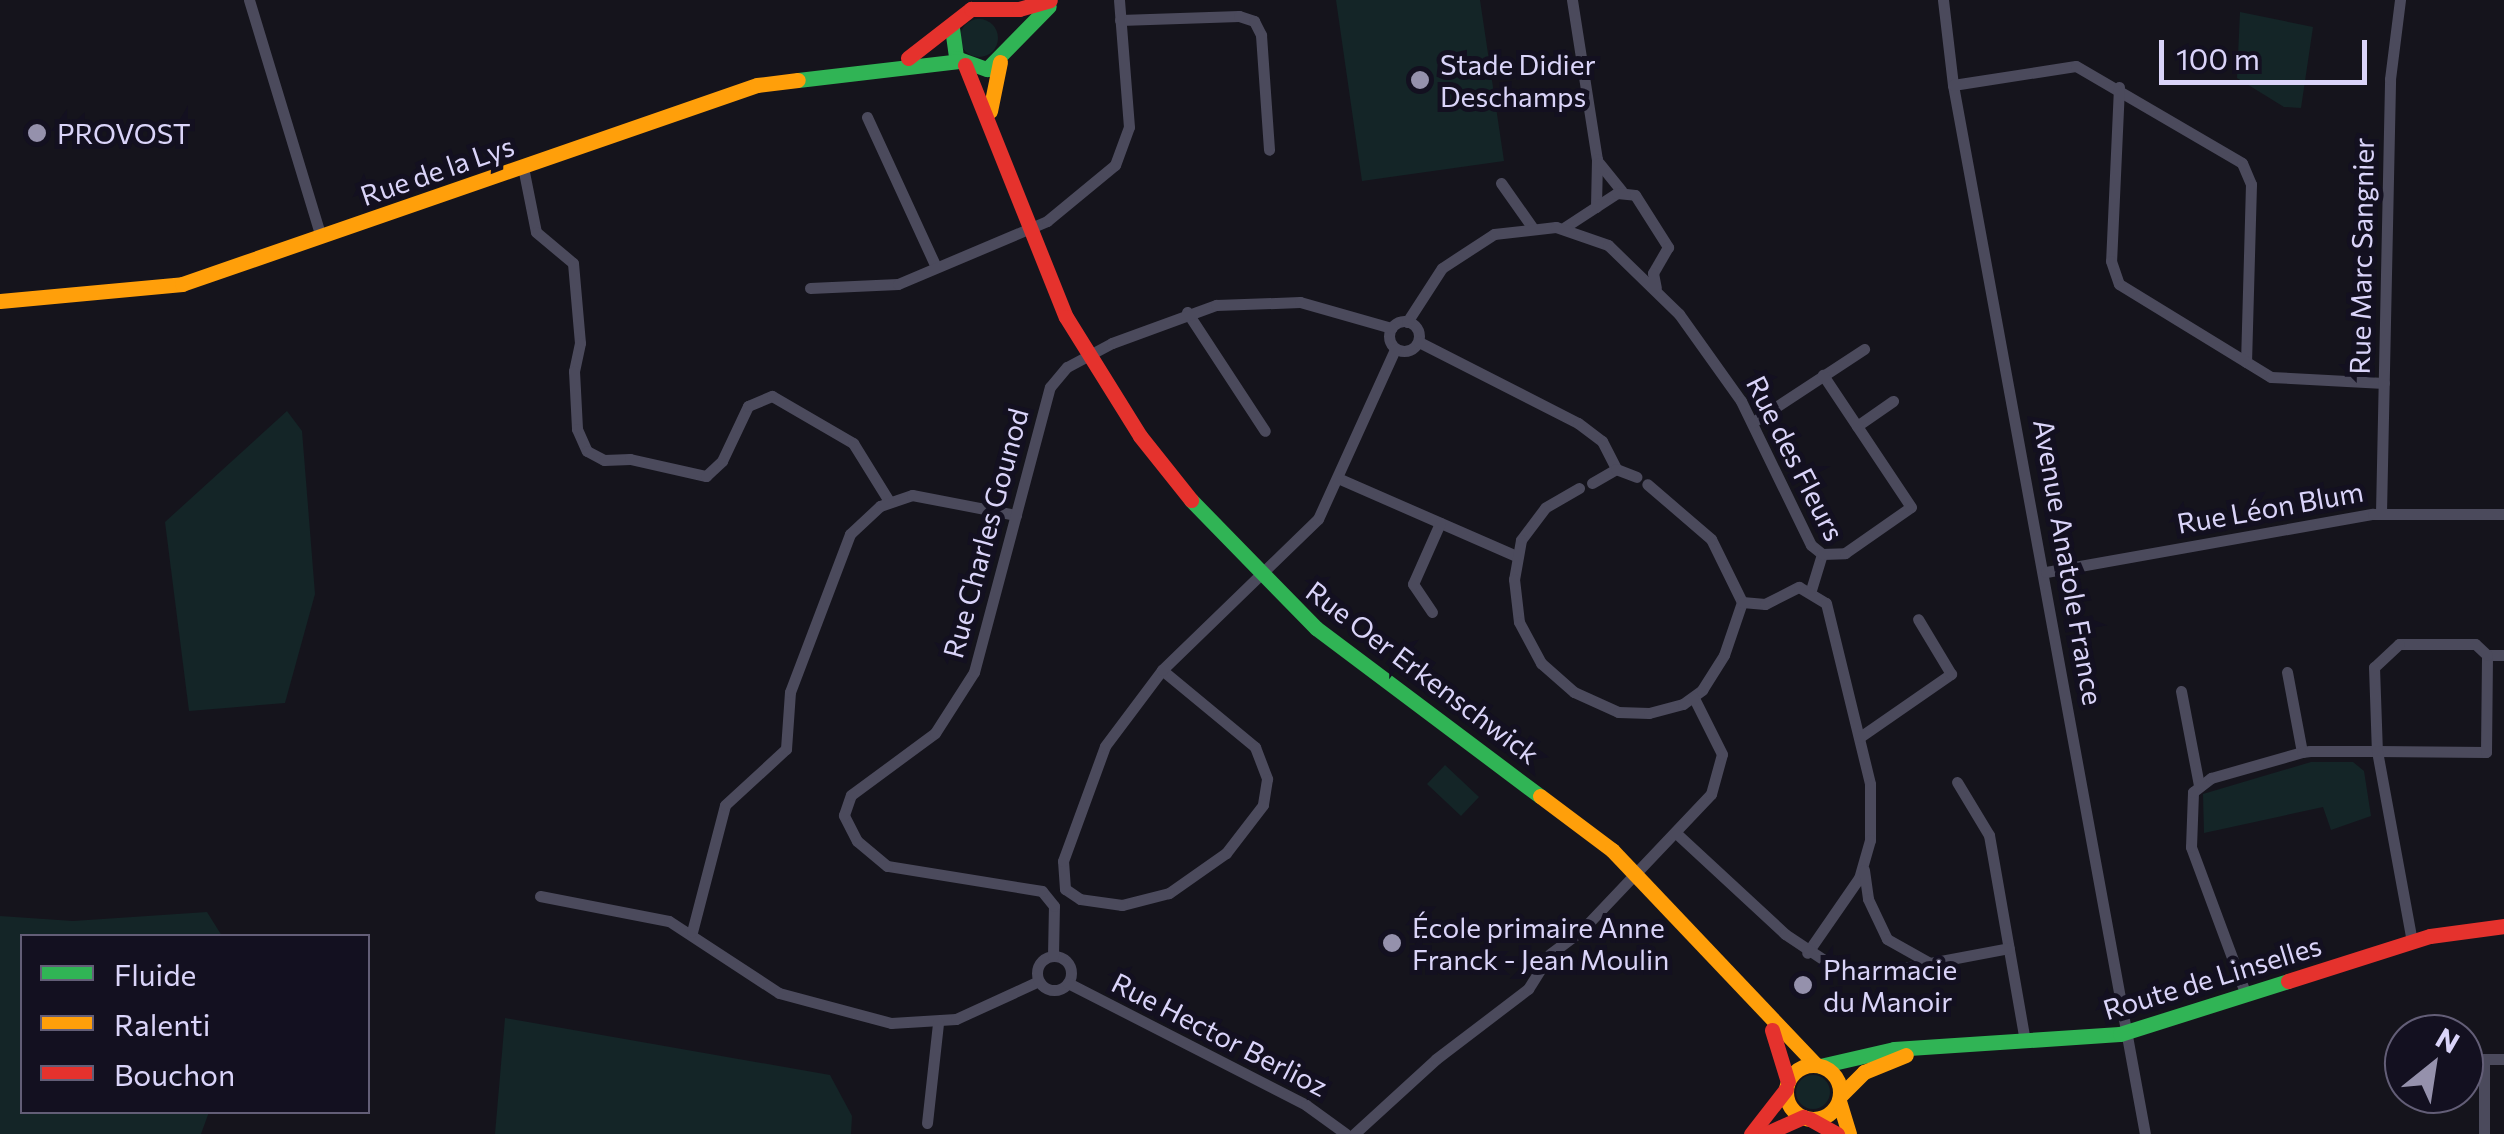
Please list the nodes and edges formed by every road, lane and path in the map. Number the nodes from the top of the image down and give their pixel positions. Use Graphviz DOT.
graph roads {
  1 [pos="249,0"];
  2 [pos="1053,0"];
  3 [pos="1119,0"];
  4 [pos="1572,0"];
  5 [pos="1943,0"];
  6 [pos="2400,0"];
  7 [pos="987,9"];
  8 [pos="1120,20"];
  9 [pos="953,24"];
  10 [pos="1009,47"];
  11 [pos="1000,62"];
  12 [pos="962,63"];
  13 [pos="886,66"];
  14 [pos="1953,85"];
  15 [pos="2119,87"];
  16 [pos="867,117"];
  17 [pos="991,130"];
  18 [pos="1269,150"];
  19 [pos="1597,160"];
  20 [pos="523,166"];
  21 [pos="1501,183"];
  22 [pos="1622,192"];
  23 [pos="1594,209"];
  24 [pos="1532,226"];
  25 [pos="1556,227"];
  26 [pos="1026,228"];
  27 [pos="321,237"];
  28 [pos="1596,239"];
  29 [pos="1662,262"];
  30 [pos="1632,266"];
  31 [pos="936,267"];
  32 [pos="810,288"];
  33 [pos="1658,292"];
  34 [pos="0,300"];
  35 [pos="1187,312"];
  36 [pos="1408,322"];
  37 [pos="1392,328"];
  38 [pos="1418,342"];
  39 [pos="1395,348"];
  40 [pos="1864,348"];
  41 [pos="1088,355"];
  42 [pos="2246,362"];
  43 [pos="1824,375"];
  44 [pos="2384,383"];
  45 [pos="1894,401"];
  46 [pos="1753,422"];
  47 [pos="1857,426"];
  48 [pos="1265,431"];
  49 [pos="1616,469"];
  50 [pos="1340,479"];
  51 [pos="890,501"];
  52 [pos="2381,514"];
  53 [pos="2504,514"];
  54 [pos="1016,515"];
  55 [pos="1440,522"];
  56 [pos="1822,554"];
  57 [pos="1516,556"];
  58 [pos="2046,572"];
  59 [pos="1260,576"];
  60 [pos="1811,590"];
  61 [pos="1742,602"];
  62 [pos="1432,612"];
  63 [pos="1918,619"];
  64 [pos="2486,655"];
  65 [pos="2504,655"];
  66 [pos="1162,670"];
  67 [pos="2287,672"];
  68 [pos="2181,691"];
  69 [pos="1694,698"];
  70 [pos="1860,736"];
  71 [pos="2302,752"];
  72 [pos="2377,752"];
  73 [pos="1957,782"];
  74 [pos="2199,785"];
  75 [pos="1676,833"];
  76 [pos="1865,861"];
  77 [pos="1638,873"];
  78 [pos="540,896"];
  79 [pos="2504,926"];
  80 [pos="692,932"];
  81 [pos="2412,942"];
  82 [pos="2009,948"];
  83 [pos="1807,953"];
  84 [pos="1054,956"];
  85 [pos="1931,962"];
  86 [pos="1038,980"];
  87 [pos="1068,983"];
  88 [pos="2246,995"];
  89 [pos="1760,1009"];
  90 [pos="938,1023"];
  91 [pos="2127,1032"];
  92 [pos="2025,1042"];
  93 [pos="1928,1048"];
  94 [pos="2484,1059"];
  95 [pos="2504,1059"];
  96 [pos="1818,1065"];
  97 [pos="1787,1086"];
  98 [pos="1840,1099"];
  99 [pos="1807,1118"];
  100 [pos="927,1123"];
  101 [pos="1346,1134"];
  102 [pos="1354,1134"];
  103 [pos="1751,1134"];
  104 [pos="1764,1134"];
  105 [pos="1837,1134"];
  106 [pos="1849,1134"];
  107 [pos="2145,1134"];
  1 -- 27 [label="street"];
  2 -- 7 [label="street"];
  2 -- 10 [label="street"];
  3 -- 8 [label="street"];
  4 -- 19 [label="street"];
  5 -- 14 [label="street, Avenue Anatole France"];
  6 -- 44 [label="street, Rue Marc Sangnier"];
  7 -- 9 [label="street"];
  7 -- 10 [label="street"];
  8 -- 18 [label="street"];
  8 -- 26 [label="street"];
  9 -- 12 [label="street"];
  9 -- 13 [label="street, Rue de la Lys"];
  10 -- 11 [label="street"];
  11 -- 12 [label="street"];
  11 -- 17 [label="street, Rue Oer Erkenschwick"];
  12 -- 13 [label="street, Rue de la Lys"];
  12 -- 17 [label="street, Rue Oer Erkenschwick"];
  13 -- 20 [label="street, Rue de la Lys"];
  14 -- 15 [label="street"];
  14 -- 58 [label="street, Avenue Anatole France"];
  15 -- 42 [label="street"];
  15 -- 42 [label="street"];
  16 -- 31 [label="street"];
  17 -- 26 [label="street, Rue Oer Erkenschwick"];
  19 -- 22 [label="street"];
  19 -- 23 [label="street"];
  20 -- 27 [label="street, Rue de la Lys"];
  20 -- 51 [label="street"];
  21 -- 24 [label="street"];
  22 -- 23 [label="street"];
  22 -- 29 [label="street"];
  23 -- 25 [label="street"];
  23 -- 28 [label="street"];
  24 -- 25 [label="street, Rue des Fleurs"];
  24 -- 36 [label="street, Rue des Fleurs"];
  25 -- 28 [label="street, Rue des Fleurs"];
  26 -- 31 [label="street"];
  26 -- 41 [label="street, Rue Oer Erkenschwick"];
  27 -- 34 [label="street, Rue de la Lys"];
  28 -- 30 [label="street, Rue des Fleurs"];
  29 -- 30 [label="street"];
  29 -- 33 [label="street"];
  30 -- 33 [label="street, Rue des Fleurs"];
  31 -- 32 [label="street"];
  33 -- 46 [label="street, Rue des Fleurs"];
  35 -- 37 [label="street, Rue Charles Gounod"];
  35 -- 41 [label="street, Rue Charles Gounod"];
  35 -- 48 [label="street"];
  36 -- 37 [label="street"];
  36 -- 38 [label="street"];
  37 -- 39 [label="street"];
  38 -- 39 [label="street"];
  38 -- 49 [label="street"];
  39 -- 50 [label="street"];
  40 -- 43 [label="street"];
  41 -- 54 [label="street, Rue Charles Gounod"];
  41 -- 59 [label="street, Rue Oer Erkenschwick"];
  42 -- 44 [label="street"];
  43 -- 46 [label="street"];
  43 -- 47 [label="street"];
  44 -- 52 [label="street, Rue Marc Sangnier"];
  45 -- 47 [label="street"];
  46 -- 56 [label="street, Rue des Fleurs"];
  47 -- 56 [label="street"];
  49 -- 57 [label="street"];
  49 -- 61 [label="street"];
  50 -- 55 [label="street"];
  50 -- 59 [label="street"];
  51 -- 54 [label="street"];
  51 -- 80 [label="street"];
  52 -- 53 [label="street, Rue Léon Blum"];
  52 -- 58 [label="street, Rue Léon Blum"];
  54 -- 84 [label="street, Rue Charles Gounod"];
  55 -- 57 [label="street"];
  55 -- 62 [label="street"];
  56 -- 60 [label="street, Rue des Fleurs"];
  57 -- 69 [label="street"];
  58 -- 91 [label="street, Avenue Anatole France"];
  59 -- 66 [label="street"];
  59 -- 77 [label="street, Rue Oer Erkenschwick"];
  60 -- 61 [label="street"];
  60 -- 70 [label="street"];
  61 -- 69 [label="street"];
  63 -- 70 [label="street"];
  64 -- 65 [label="street"];
  64 -- 72 [label="street"];
  64 -- 72 [label="street"];
  66 -- 66 [label="street"];
  67 -- 71 [label="street"];
  68 -- 74 [label="street"];
  69 -- 75 [label="street"];
  70 -- 76 [label="street"];
  71 -- 72 [label="street"];
  71 -- 74 [label="street"];
  72 -- 81 [label="street"];
  73 -- 82 [label="street"];
  74 -- 88 [label="street"];
  75 -- 77 [label="street"];
  75 -- 83 [label="street"];
  76 -- 83 [label="street"];
  76 -- 85 [label="street"];
  77 -- 89 [label="street, Rue Oer Erkenschwick"];
  77 -- 102 [label="street"];
  78 -- 80 [label="street"];
  79 -- 81 [label="street, Route de Linselles"];
  80 -- 90 [label="street"];
  81 -- 88 [label="street, Route de Linselles"];
  82 -- 85 [label="street"];
  82 -- 92 [label="street"];
  83 -- 85 [label="street"];
  84 -- 86 [label="street"];
  84 -- 87 [label="street"];
  86 -- 87 [label="street"];
  86 -- 90 [label="street"];
  87 -- 101 [label="street, Rue Hector Berlioz"];
  88 -- 91 [label="street, Route de Linselles"];
  89 -- 96 [label="street, Rue Oer Erkenschwick"];
  89 -- 97 [label="street, Rue Oer Erkenschwick"];
  90 -- 100 [label="street"];
  91 -- 92 [label="street, Route de Linselles"];
  91 -- 107 [label="street, Avenue Anatole France"];
  92 -- 93 [label="street, Route de Linselles"];
  93 -- 96 [label="street, Route de Linselles"];
  93 -- 98 [label="street, Route de Linselles"];
  94 -- 95 [label="street"];
  96 -- 97 [label="street"];
  96 -- 98 [label="street"];
  97 -- 99 [label="street"];
  97 -- 103 [label="street"];
  98 -- 99 [label="street"];
  98 -- 106 [label="street"];
  99 -- 104 [label="street"];
  99 -- 105 [label="street"];
}
